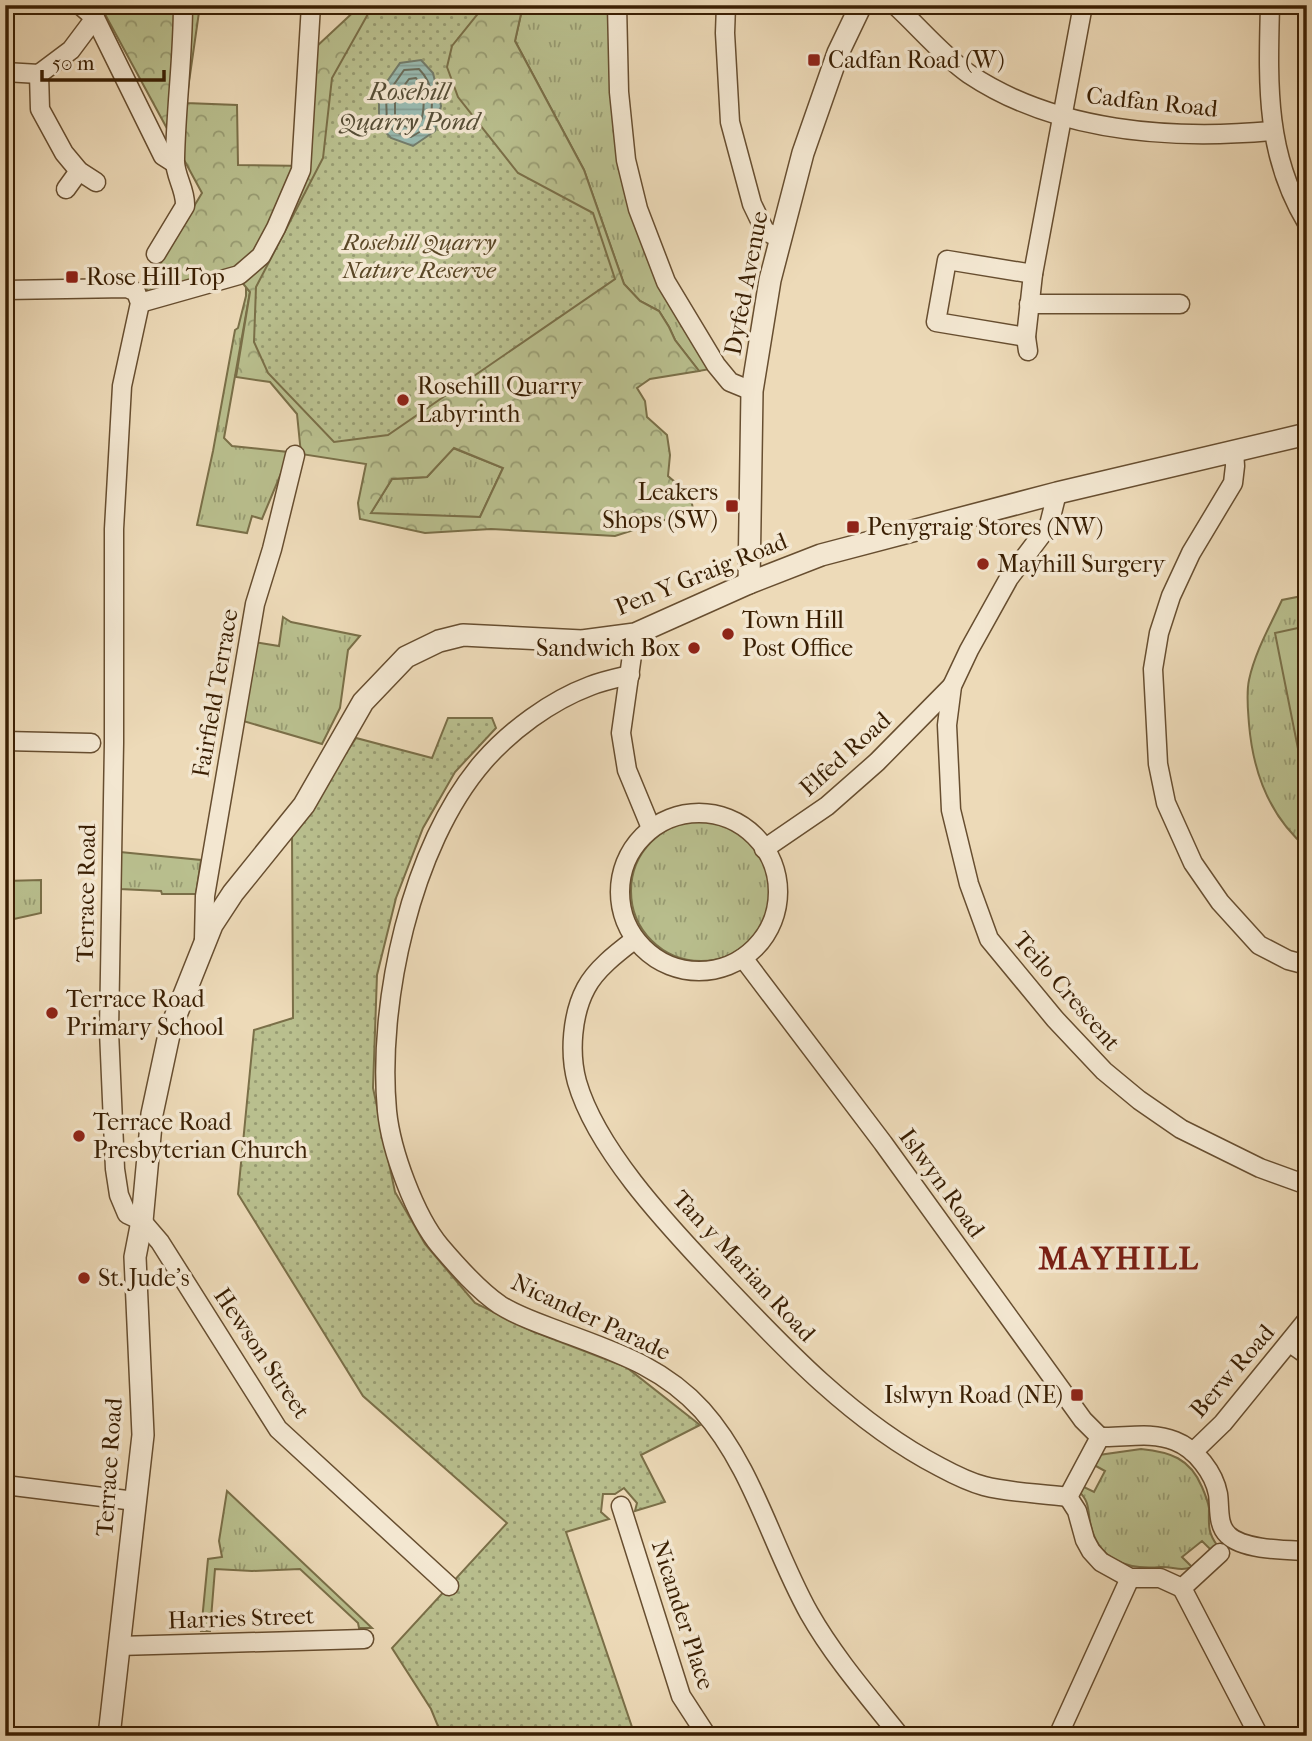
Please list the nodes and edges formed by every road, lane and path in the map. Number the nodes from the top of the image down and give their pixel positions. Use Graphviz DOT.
graph roads {
  1 [pos="80,5"];
  2 [pos="183,5"];
  3 [pos="311,5"];
  4 [pos="617,5"];
  5 [pos="726,5"];
  6 [pos="861,5"];
  7 [pos="895,5"];
  8 [pos="1083,5"];
  9 [pos="1270,5"];
  10 [pos="94,18"];
  11 [pos="5,72"];
  12 [pos="38,74"];
  13 [pos="1063,116"];
  14 [pos="1272,131"];
  15 [pos="174,163"];
  16 [pos="79,171"];
  17 [pos="96,182"];
  18 [pos="66,189"];
  19 [pos="1307,223"];
  20 [pos="779,238"];
  21 [pos="156,254"];
  22 [pos="1033,274"];
  23 [pos="5,290"];
  24 [pos="138,298"];
  25 [pos="1180,303"];
  26 [pos="1029,304"];
  27 [pos="752,391"];
  28 [pos="1307,434"];
  29 [pos="1234,451"];
  30 [pos="295,455"];
  31 [pos="1057,493"];
  32 [pos="749,583"];
  33 [pos="635,634"];
  34 [pos="630,675"];
  35 [pos="952,686"];
  36 [pos="5,741"];
  37 [pos="91,743"];
  38 [pos="651,828"];
  39 [pos="764,849"];
  40 [pos="634,940"];
  41 [pos="204,943"];
  42 [pos="743,958"];
  43 [pos="1307,965"];
  44 [pos="1307,1185"];
  45 [pos="142,1221"];
  46 [pos="1307,1320"];
  47 [pos="1290,1343"];
  48 [pos="1307,1355"];
  49 [pos="1100,1437"];
  50 [pos="1193,1452"];
  51 [pos="5,1485"];
  52 [pos="1068,1497"];
  53 [pos="135,1501"];
  54 [pos="621,1506"];
  55 [pos="1307,1551"];
  56 [pos="1220,1553"];
  57 [pos="1130,1578"];
  58 [pos="449,1586"];
  59 [pos="1182,1588"];
  60 [pos="364,1639"];
  61 [pos="119,1646"];
  62 [pos="894,1734"];
  63 [pos="109,1736"];
  64 [pos="707,1736"];
  65 [pos="1058,1736"];
  66 [pos="1259,1736"];
  1 -- 10 [label="street"];
  2 -- 15 [label="street"];
  3 -- 24 [label="street"];
  4 -- 27 [label="street"];
  5 -- 20 [label="street"];
  6 -- 20 [label="street, Dyfed Avenue"];
  7 -- 13 [label="street, Cadfan Road"];
  8 -- 13 [label="street"];
  9 -- 14 [label="street"];
  10 -- 12 [label="street"];
  10 -- 15 [label="street"];
  11 -- 12 [label="street"];
  12 -- 16 [label="street"];
  13 -- 14 [label="street, Cadfan Road"];
  13 -- 22 [label="street"];
  14 -- 19 [label="street"];
  15 -- 21 [label="street"];
  16 -- 17 [label="street"];
  16 -- 18 [label="street"];
  20 -- 27 [label="street, Dyfed Avenue"];
  22 -- 26 [label="street"];
  22 -- 26 [label="street"];
  23 -- 24 [label="street"];
  24 -- 45 [label="street, Terrace Road"];
  25 -- 26 [label="street"];
  27 -- 32 [label="street, Dyfed Avenue"];
  28 -- 29 [label="street, Pen Y Graig Road"];
  29 -- 31 [label="street, Pen Y Graig Road"];
  29 -- 43 [label="street"];
  30 -- 41 [label="street, Fairfield Terrace"];
  31 -- 32 [label="street, Pen Y Graig Road"];
  31 -- 35 [label="street, Teilo Crescent"];
  32 -- 33 [label="street, Pen Y Graig Road"];
  33 -- 34 [label="street"];
  33 -- 41 [label="street, Pen Y Graig Road"];
  34 -- 38 [label="street"];
  34 -- 62 [label="street, Nicander Parade"];
  35 -- 39 [label="street, Elfed Road"];
  35 -- 44 [label="street, Teilo Crescent"];
  36 -- 37 [label="street"];
  38 -- 39 [label="street"];
  38 -- 40 [label="street"];
  39 -- 42 [label="street"];
  40 -- 42 [label="street"];
  40 -- 52 [label="street, Tan y Marian Road"];
  41 -- 45 [label="street, Pen Y Graig Road"];
  42 -- 49 [label="street, Islwyn Road"];
  45 -- 53 [label="street, Terrace Road"];
  45 -- 58 [label="street, Hewson Street"];
  46 -- 47 [label="street, Berw Road"];
  47 -- 48 [label="street"];
  47 -- 50 [label="street, Berw Road"];
  49 -- 50 [label="street"];
  49 -- 52 [label="street"];
  50 -- 55 [label="street"];
  51 -- 53 [label="street"];
  52 -- 57 [label="street"];
  53 -- 61 [label="street, Terrace Road"];
  54 -- 64 [label="street, Nicander Place"];
  56 -- 59 [label="street"];
  57 -- 59 [label="street"];
  57 -- 65 [label="street"];
  59 -- 66 [label="street"];
  60 -- 61 [label="street, Harries Street"];
  61 -- 63 [label="street, Terrace Road"];
}
